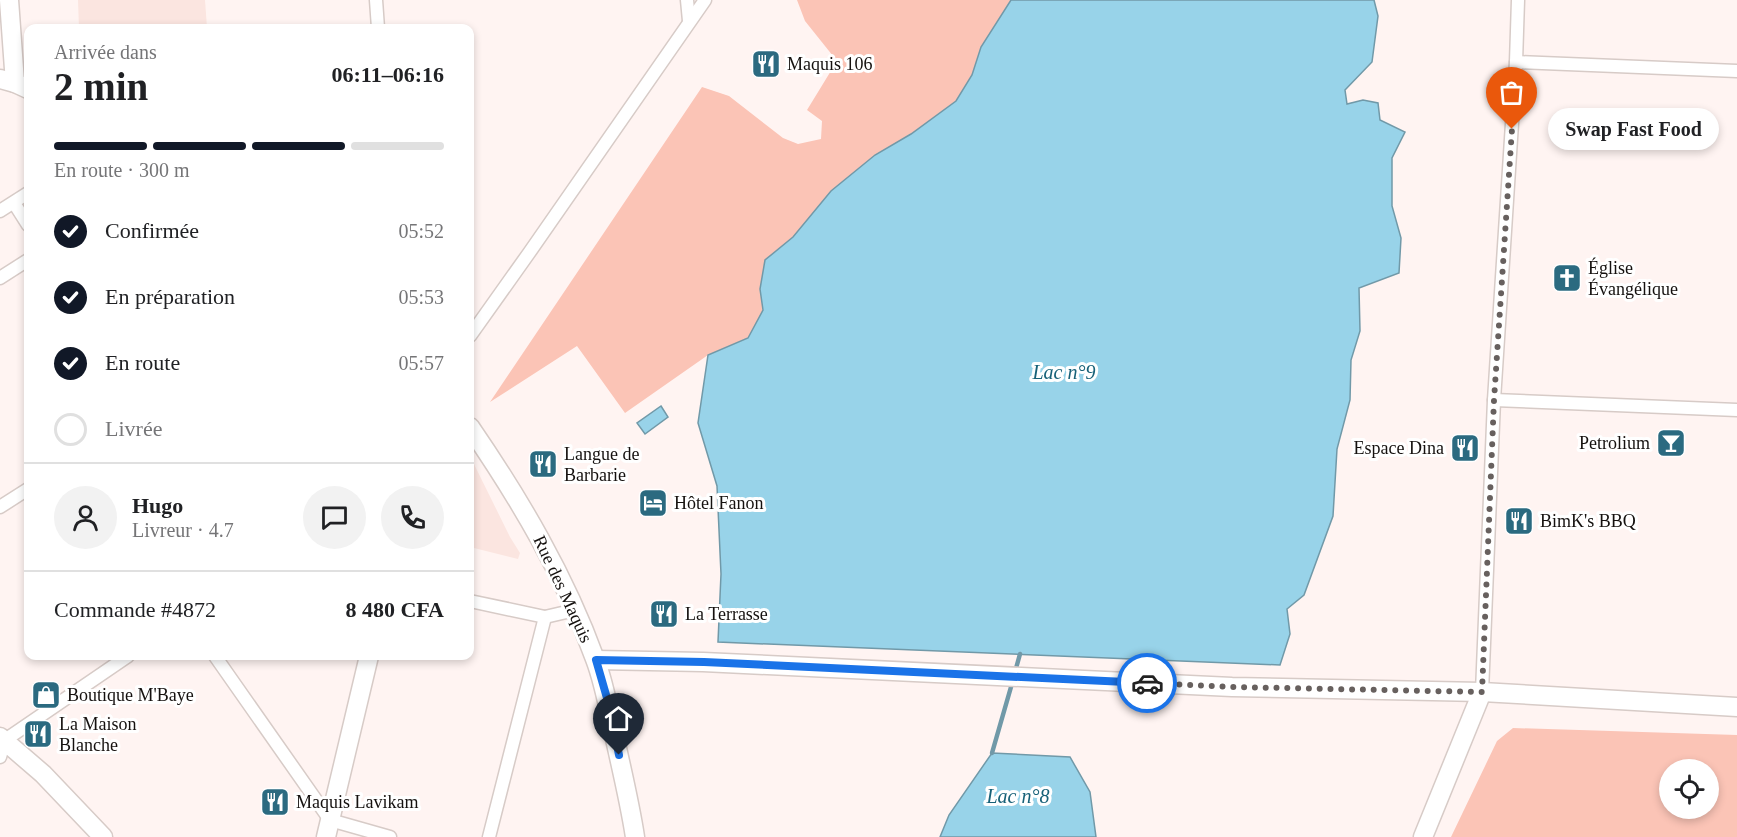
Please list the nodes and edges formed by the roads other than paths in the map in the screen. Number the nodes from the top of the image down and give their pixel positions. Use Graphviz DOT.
graph roads {
  1 [pos="9,0"];
  2 [pos="376,0"];
  3 [pos="687,0"];
  4 [pos="705,0"];
  5 [pos="1518,0"];
  6 [pos="689,21"];
  7 [pos="378,24"];
  8 [pos="1516,62"];
  9 [pos="1737,71"];
  10 [pos="15,84"];
  11 [pos="24,196"];
  12 [pos="14,203"];
  13 [pos="0,211"];
  14 [pos="24,219"];
  15 [pos="24,263"];
  16 [pos="0,278"];
  17 [pos="474,330"];
  18 [pos="1494,400"];
  19 [pos="1737,410"];
  20 [pos="474,433"];
  21 [pos="24,492"];
  22 [pos="0,507"];
  23 [pos="474,602"];
  24 [pos="575,610"];
  25 [pos="545,617"];
  26 [pos="122,660"];
  27 [pos="218,660"];
  28 [pos="368,660"];
  29 [pos="596,660"];
  30 [pos="1482,692"];
  31 [pos="1737,706"];
  32 [pos="2,744"];
  33 [pos="328,828"];
  34 [pos="104,837"];
  35 [pos="390,837"];
  36 [pos="489,837"];
  37 [pos="634,837"];
  38 [pos="1423,837"];
  1 -- 10 [label="street"];
  2 -- 7 [label="street"];
  3 -- 6 [label="street"];
  4 -- 6 [label="street"];
  5 -- 8 [label="street"];
  6 -- 17 [label="street"];
  8 -- 9 [label="street"];
  8 -- 18 [label="street"];
  11 -- 12 [label="street"];
  12 -- 13 [label="street"];
  12 -- 14 [label="street"];
  15 -- 16 [label="street"];
  18 -- 19 [label="street"];
  18 -- 30 [label="street"];
  20 -- 24 [label="street, Rue des Maquis"];
  21 -- 22 [label="street"];
  23 -- 25 [label="street"];
  24 -- 25 [label="street"];
  24 -- 29 [label="street, Rue des Maquis"];
  25 -- 36 [label="street"];
  26 -- 32 [label="street"];
  27 -- 33 [label="street"];
  28 -- 33 [label="street"];
  29 -- 30 [label="street"];
  29 -- 37 [label="street, Rue des Maquis"];
  30 -- 31 [label="street"];
  30 -- 38 [label="street"];
  32 -- 34 [label="street"];
  33 -- 35 [label="street"];
}
